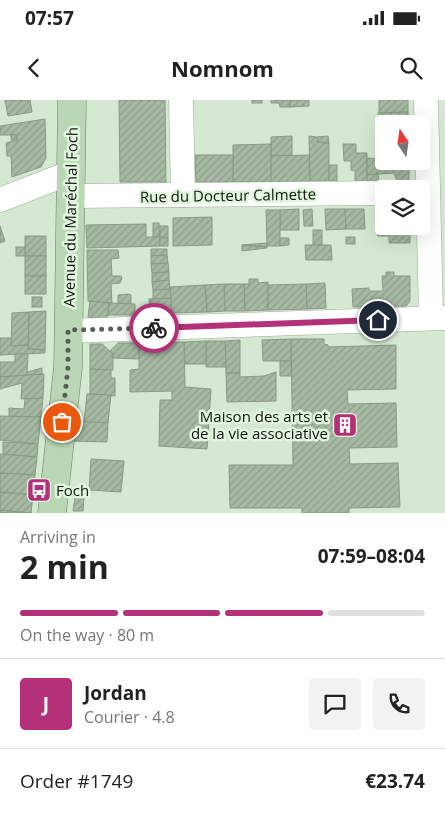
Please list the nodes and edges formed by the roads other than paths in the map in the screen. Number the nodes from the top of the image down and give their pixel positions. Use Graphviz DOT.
graph roads {
  1 [pos="72,100"];
  2 [pos="181,100"];
  3 [pos="426,100"];
  4 [pos="425,180"];
  5 [pos="72,184"];
  6 [pos="375,193"];
  7 [pos="183,195"];
  8 [pos="0,200"];
  9 [pos="429,235"];
  10 [pos="438,318"];
  11 [pos="68,330"];
  12 [pos="52,513"];
  1 -- 5 [label="main road, Avenue du Maréchal Foch"];
  2 -- 7 [label="street"];
  3 -- 4 [label="street"];
  5 -- 7 [label="street, Rue du Docteur Calmette"];
  5 -- 8 [label="street"];
  5 -- 11 [label="main road, Avenue du Maréchal Foch"];
  6 -- 7 [label="street, Rue du Docteur Calmette"];
  9 -- 10 [label="street"];
  10 -- 11 [label="street"];
  11 -- 12 [label="main road, Avenue du Maréchal Foch"];
}
